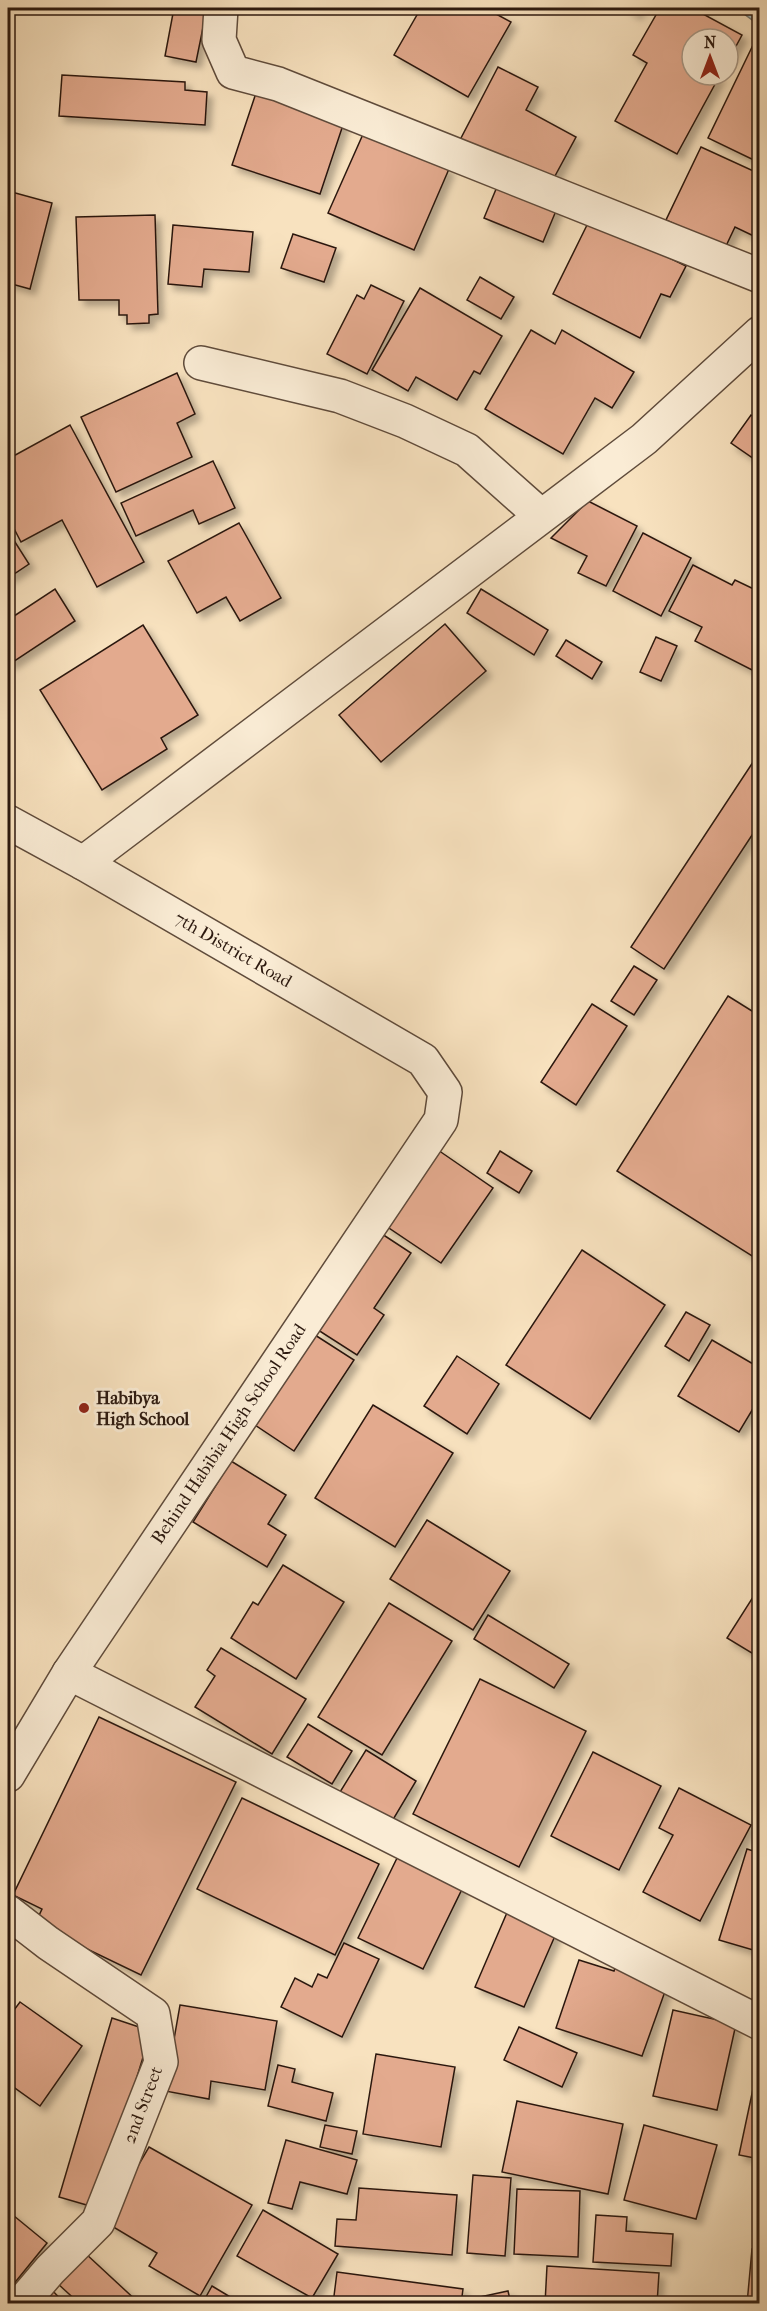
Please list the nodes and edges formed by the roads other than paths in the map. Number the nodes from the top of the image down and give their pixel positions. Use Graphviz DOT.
graph roads {
  1 [pos="221,8"];
  2 [pos="759,276"];
  3 [pos="759,333"];
  4 [pos="201,363"];
  5 [pos="540,515"];
  6 [pos="8,822"];
  7 [pos="83,862"];
  8 [pos="445,1092"];
  9 [pos="69,1672"];
  10 [pos="8,1775"];
  11 [pos="8,1912"];
  12 [pos="759,2023"];
  13 [pos="21,2304"];
  1 -- 2 [label="street"];
  3 -- 5 [label="street"];
  4 -- 5 [label="street"];
  5 -- 7 [label="street"];
  6 -- 7 [label="street, 7th District Road"];
  7 -- 8 [label="street, 7th District Road"];
  8 -- 9 [label="street, Behind Habibia High School Road"];
  9 -- 10 [label="street, Behind Habibia High School Road"];
  9 -- 12 [label="street"];
  11 -- 13 [label="street, 2nd Street"];
}
